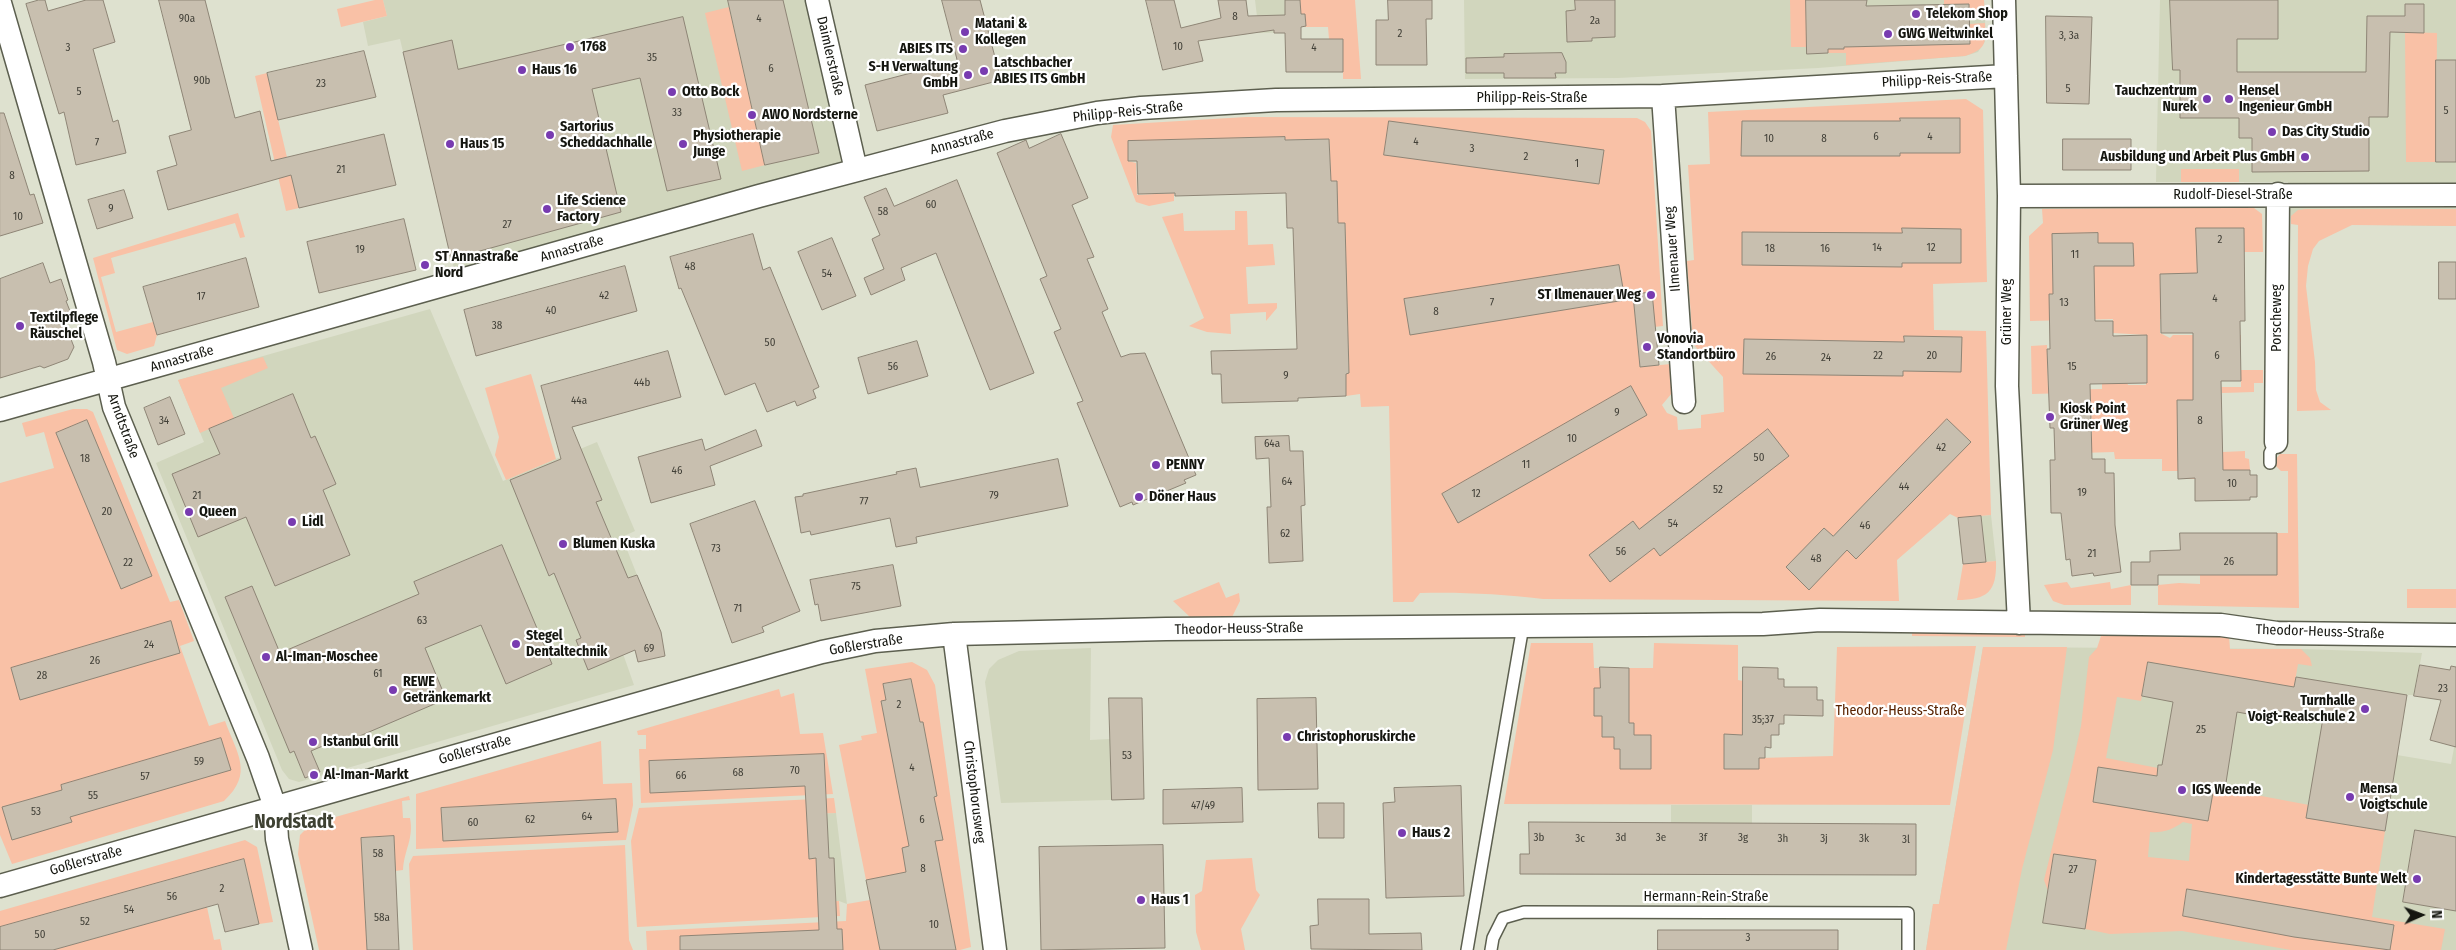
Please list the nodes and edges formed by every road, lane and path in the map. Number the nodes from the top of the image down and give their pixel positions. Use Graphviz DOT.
graph roads {
  1 [pos="817,0"];
  2 [pos="2004,0"];
  3 [pos="0,3"];
  4 [pos="2006,76"];
  5 [pos="1663,96"];
  6 [pos="1058,120"];
  7 [pos="856,170"];
  8 [pos="2278,194"];
  9 [pos="2456,195"];
  10 [pos="2009,196"];
  11 [pos="108,380"];
  12 [pos="1684,402"];
  13 [pos="0,410"];
  14 [pos="2273,453"];
  15 [pos="2019,623"];
  16 [pos="1524,626"];
  17 [pos="954,634"];
  18 [pos="2456,635"];
  19 [pos="275,807"];
  20 [pos="0,886"];
  21 [pos="301,950"];
  22 [pos="995,950"];
  23 [pos="1467,950"];
  24 [pos="1491,950"];
  25 [pos="1908,950"];
  1 -- 7 [label="street, Daimlerstraße"];
  2 -- 4 [label="street, Grüner Weg"];
  3 -- 11 [label="street, Arndtstraße"];
  4 -- 5 [label="street, Philipp-Reis-Straße"];
  4 -- 10 [label="street, Grüner Weg"];
  5 -- 6 [label="street, Philipp-Reis-Straße"];
  5 -- 12 [label="street, Ilmenauer Weg"];
  6 -- 7 [label="street, Annastraße"];
  7 -- 11 [label="street, Annastraße"];
  8 -- 9 [label="street, Rudolf-Diesel-Straße"];
  8 -- 10 [label="street, Rudolf-Diesel-Straße"];
  8 -- 14 [label="street, Porscheweg"];
  10 -- 15 [label="street, Grüner Weg"];
  11 -- 13 [label="street, Annastraße"];
  11 -- 19 [label="street, Arndtstraße"];
  15 -- 16 [label="street, Theodor-Heuss-Straße"];
  15 -- 18 [label="street, Theodor-Heuss-Straße"];
  16 -- 17 [label="street, Theodor-Heuss-Straße"];
  16 -- 23 [label="lane"];
  17 -- 19 [label="street, Goßlerstraße"];
  17 -- 22 [label="street, Christophorusweg"];
  19 -- 20 [label="street, Goßlerstraße"];
  19 -- 21 [label="street, Arndtstraße"];
  24 -- 25 [label="lane, Hermann-Rein-Straße"];
}
